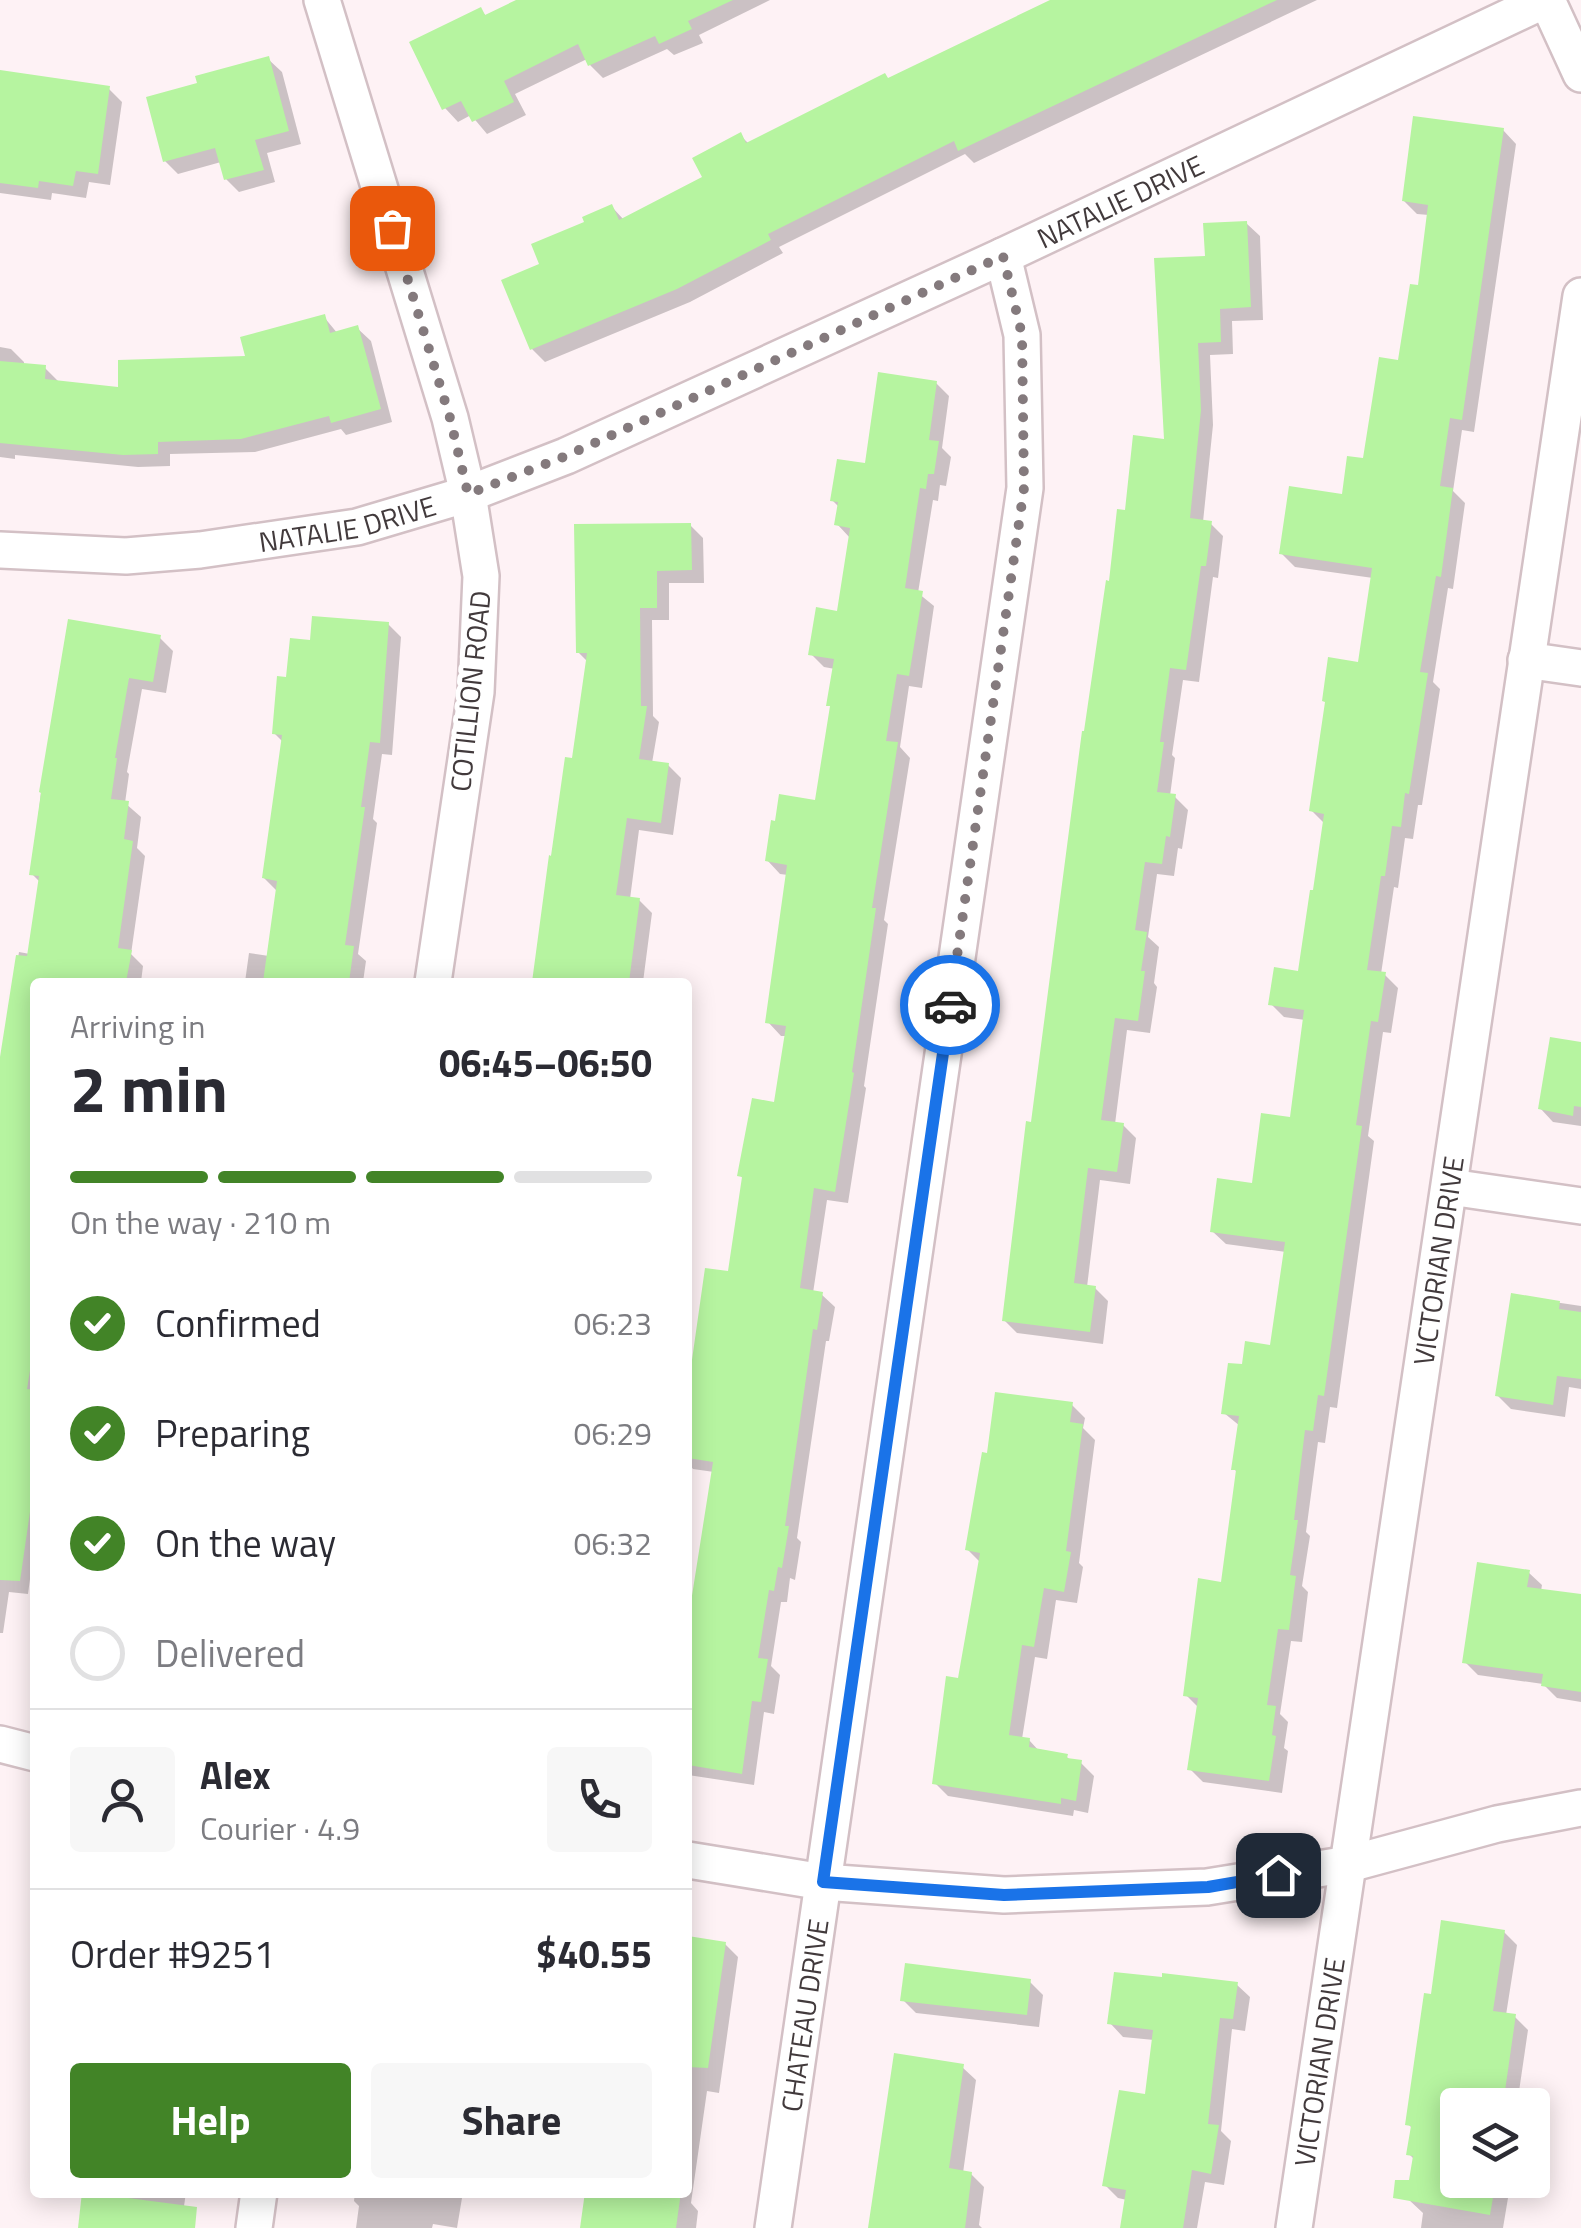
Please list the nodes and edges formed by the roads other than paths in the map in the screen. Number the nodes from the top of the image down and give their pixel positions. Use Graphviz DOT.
graph roads {
  1 [pos="322,0"];
  2 [pos="1546,0"];
  3 [pos="1581,74"];
  4 [pos="1003,256"];
  5 [pos="1581,296"];
  6 [pos="468,494"];
  7 [pos="0,550"];
  8 [pos="1526,660"];
  9 [pos="1581,668"];
  10 [pos="435,978"];
  11 [pos="1450,1186"];
  12 [pos="1581,1206"];
  13 [pos="0,1744"];
  14 [pos="30,1753"];
  15 [pos="1581,1808"];
  16 [pos="692,1861"];
  17 [pos="1349,1864"];
  18 [pos="823,1882"];
  19 [pos="258,2198"];
  20 [pos="254,2228"];
  21 [pos="774,2228"];
  22 [pos="1294,2228"];
  1 -- 6 [label="street, COTILLION ROAD"];
  2 -- 3 [label="street"];
  2 -- 4 [label="street, NATALIE DRIVE"];
  4 -- 6 [label="street, NATALIE DRIVE"];
  4 -- 18 [label="street, CHATEAU DRIVE"];
  5 -- 8 [label="street, VICTORIAN DRIVE"];
  6 -- 7 [label="street, NATALIE DRIVE"];
  6 -- 10 [label="street, COTILLION ROAD"];
  8 -- 9 [label="street"];
  8 -- 11 [label="street, VICTORIAN DRIVE"];
  11 -- 12 [label="street"];
  11 -- 17 [label="street, VICTORIAN DRIVE"];
  13 -- 14 [label="street"];
  15 -- 17 [label="street"];
  16 -- 18 [label="street"];
  17 -- 18 [label="street"];
  17 -- 22 [label="street, VICTORIAN DRIVE"];
  18 -- 21 [label="street, CHATEAU DRIVE"];
  19 -- 20 [label="street"];
}
